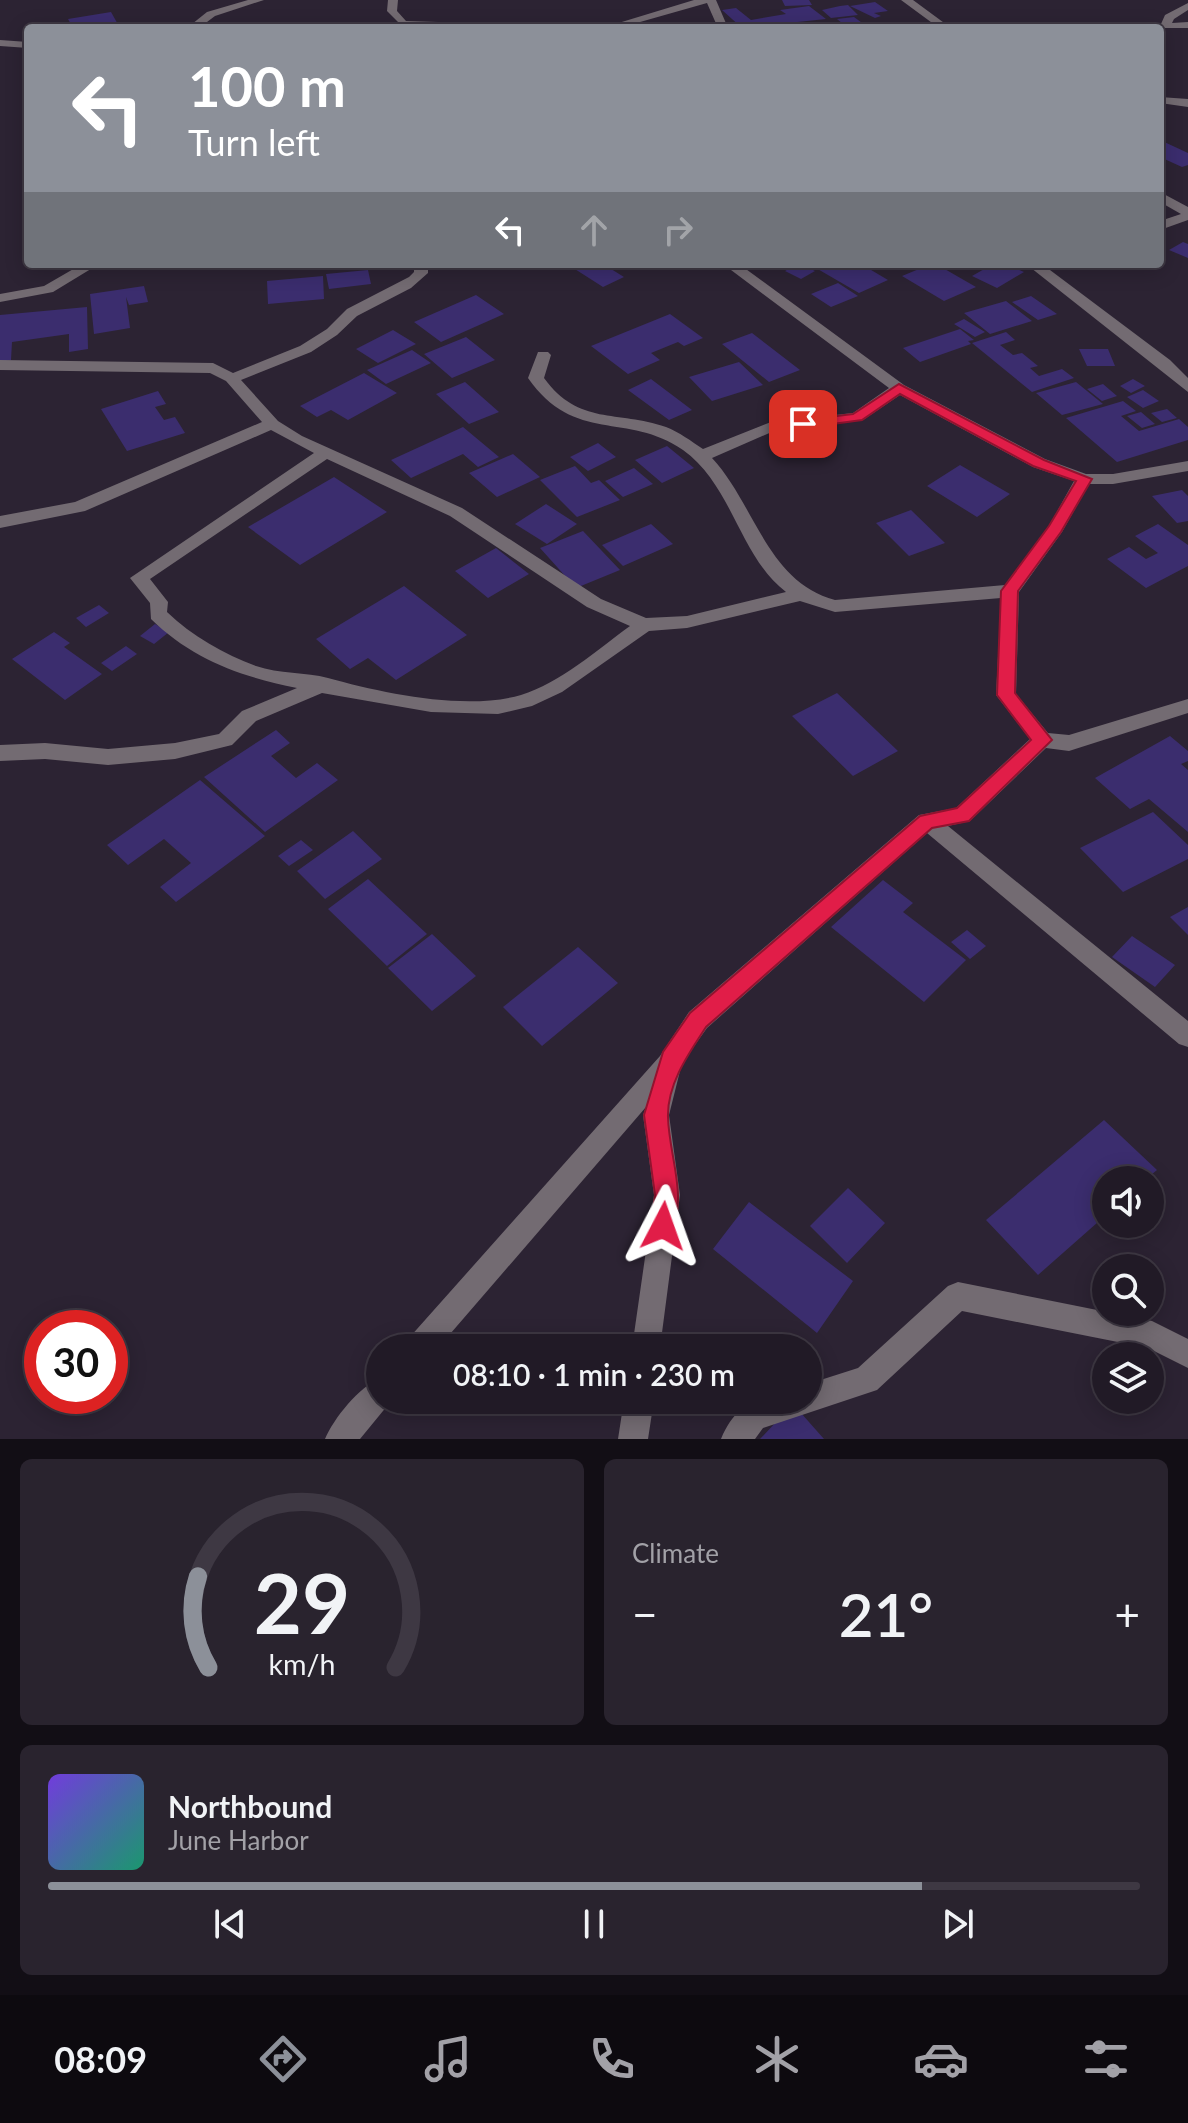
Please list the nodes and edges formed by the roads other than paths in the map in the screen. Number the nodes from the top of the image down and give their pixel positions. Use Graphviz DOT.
graph roads {
  1 [pos="259,0"];
  2 [pos="393,0"];
  3 [pos="705,0"];
  4 [pos="711,0"];
  5 [pos="906,0"];
  6 [pos="1188,6"];
  7 [pos="197,24"];
  8 [pos="401,24"];
  9 [pos="621,24"];
  10 [pos="721,24"];
  11 [pos="940,24"];
  12 [pos="1188,25"];
  13 [pos="1166,26"];
  14 [pos="0,43"];
  15 [pos="24,45"];
  16 [pos="1164,100"];
  17 [pos="1188,103"];
  18 [pos="1164,199"];
  19 [pos="1188,215"];
  20 [pos="1164,224"];
  21 [pos="85,268"];
  22 [pos="421,268"];
  23 [pos="735,268"];
  24 [pos="1040,268"];
  25 [pos="0,298"];
  26 [pos="543,355"];
  27 [pos="0,365"];
  28 [pos="231,378"];
  29 [pos="1188,387"];
  30 [pos="899,388"];
  31 [pos="272,424"];
  32 [pos="328,451"];
  33 [pos="701,456"];
  34 [pos="1188,466"];
  35 [pos="1084,479"];
  36 [pos="0,522"];
  37 [pos="1010,591"];
  38 [pos="797,596"];
  39 [pos="644,625"];
  40 [pos="325,684"];
  41 [pos="1188,706"];
  42 [pos="1042,740"];
  43 [pos="0,753"];
  44 [pos="927,821"];
  45 [pos="1188,1036"];
  46 [pos="671,1059"];
  47 [pos="431,1334"];
  48 [pos="648,1334"];
  49 [pos="1188,1354"];
  50 [pos="822,1394"];
  51 [pos="366,1409"];
  52 [pos="637,1414"];
  53 [pos="760,1414"];
  54 [pos="340,1439"];
  55 [pos="633,1439"];
  56 [pos="736,1439"];
  1 -- 7 [label="street"];
  2 -- 8 [label="street"];
  3 -- 9 [label="street"];
  4 -- 10 [label="street"];
  5 -- 11 [label="street"];
  6 -- 13 [label="street"];
  12 -- 13 [label="street"];
  14 -- 15 [label="street"];
  16 -- 17 [label="street"];
  18 -- 19 [label="street"];
  19 -- 20 [label="street"];
  21 -- 25 [label="street"];
  22 -- 28 [label="street"];
  23 -- 30 [label="street"];
  24 -- 29 [label="street"];
  26 -- 33 [label="street"];
  27 -- 28 [label="street"];
  28 -- 31 [label="street"];
  30 -- 33 [label="street"];
  30 -- 35 [label="street"];
  31 -- 32 [label="street"];
  31 -- 36 [label="street"];
  32 -- 39 [label="street"];
  32 -- 40 [label="street"];
  33 -- 38 [label="street"];
  34 -- 35 [label="street"];
  35 -- 37 [label="street"];
  37 -- 38 [label="street"];
  37 -- 42 [label="street"];
  38 -- 39 [label="street"];
  39 -- 40 [label="street"];
  40 -- 43 [label="street"];
  41 -- 42 [label="street"];
  42 -- 44 [label="street"];
  44 -- 45 [label="street"];
  44 -- 46 [label="street"];
  46 -- 47 [label="street"];
  46 -- 48 [label="street"];
  49 -- 50 [label="street"];
  51 -- 54 [label="street"];
  52 -- 55 [label="street"];
  53 -- 56 [label="street"];
}
